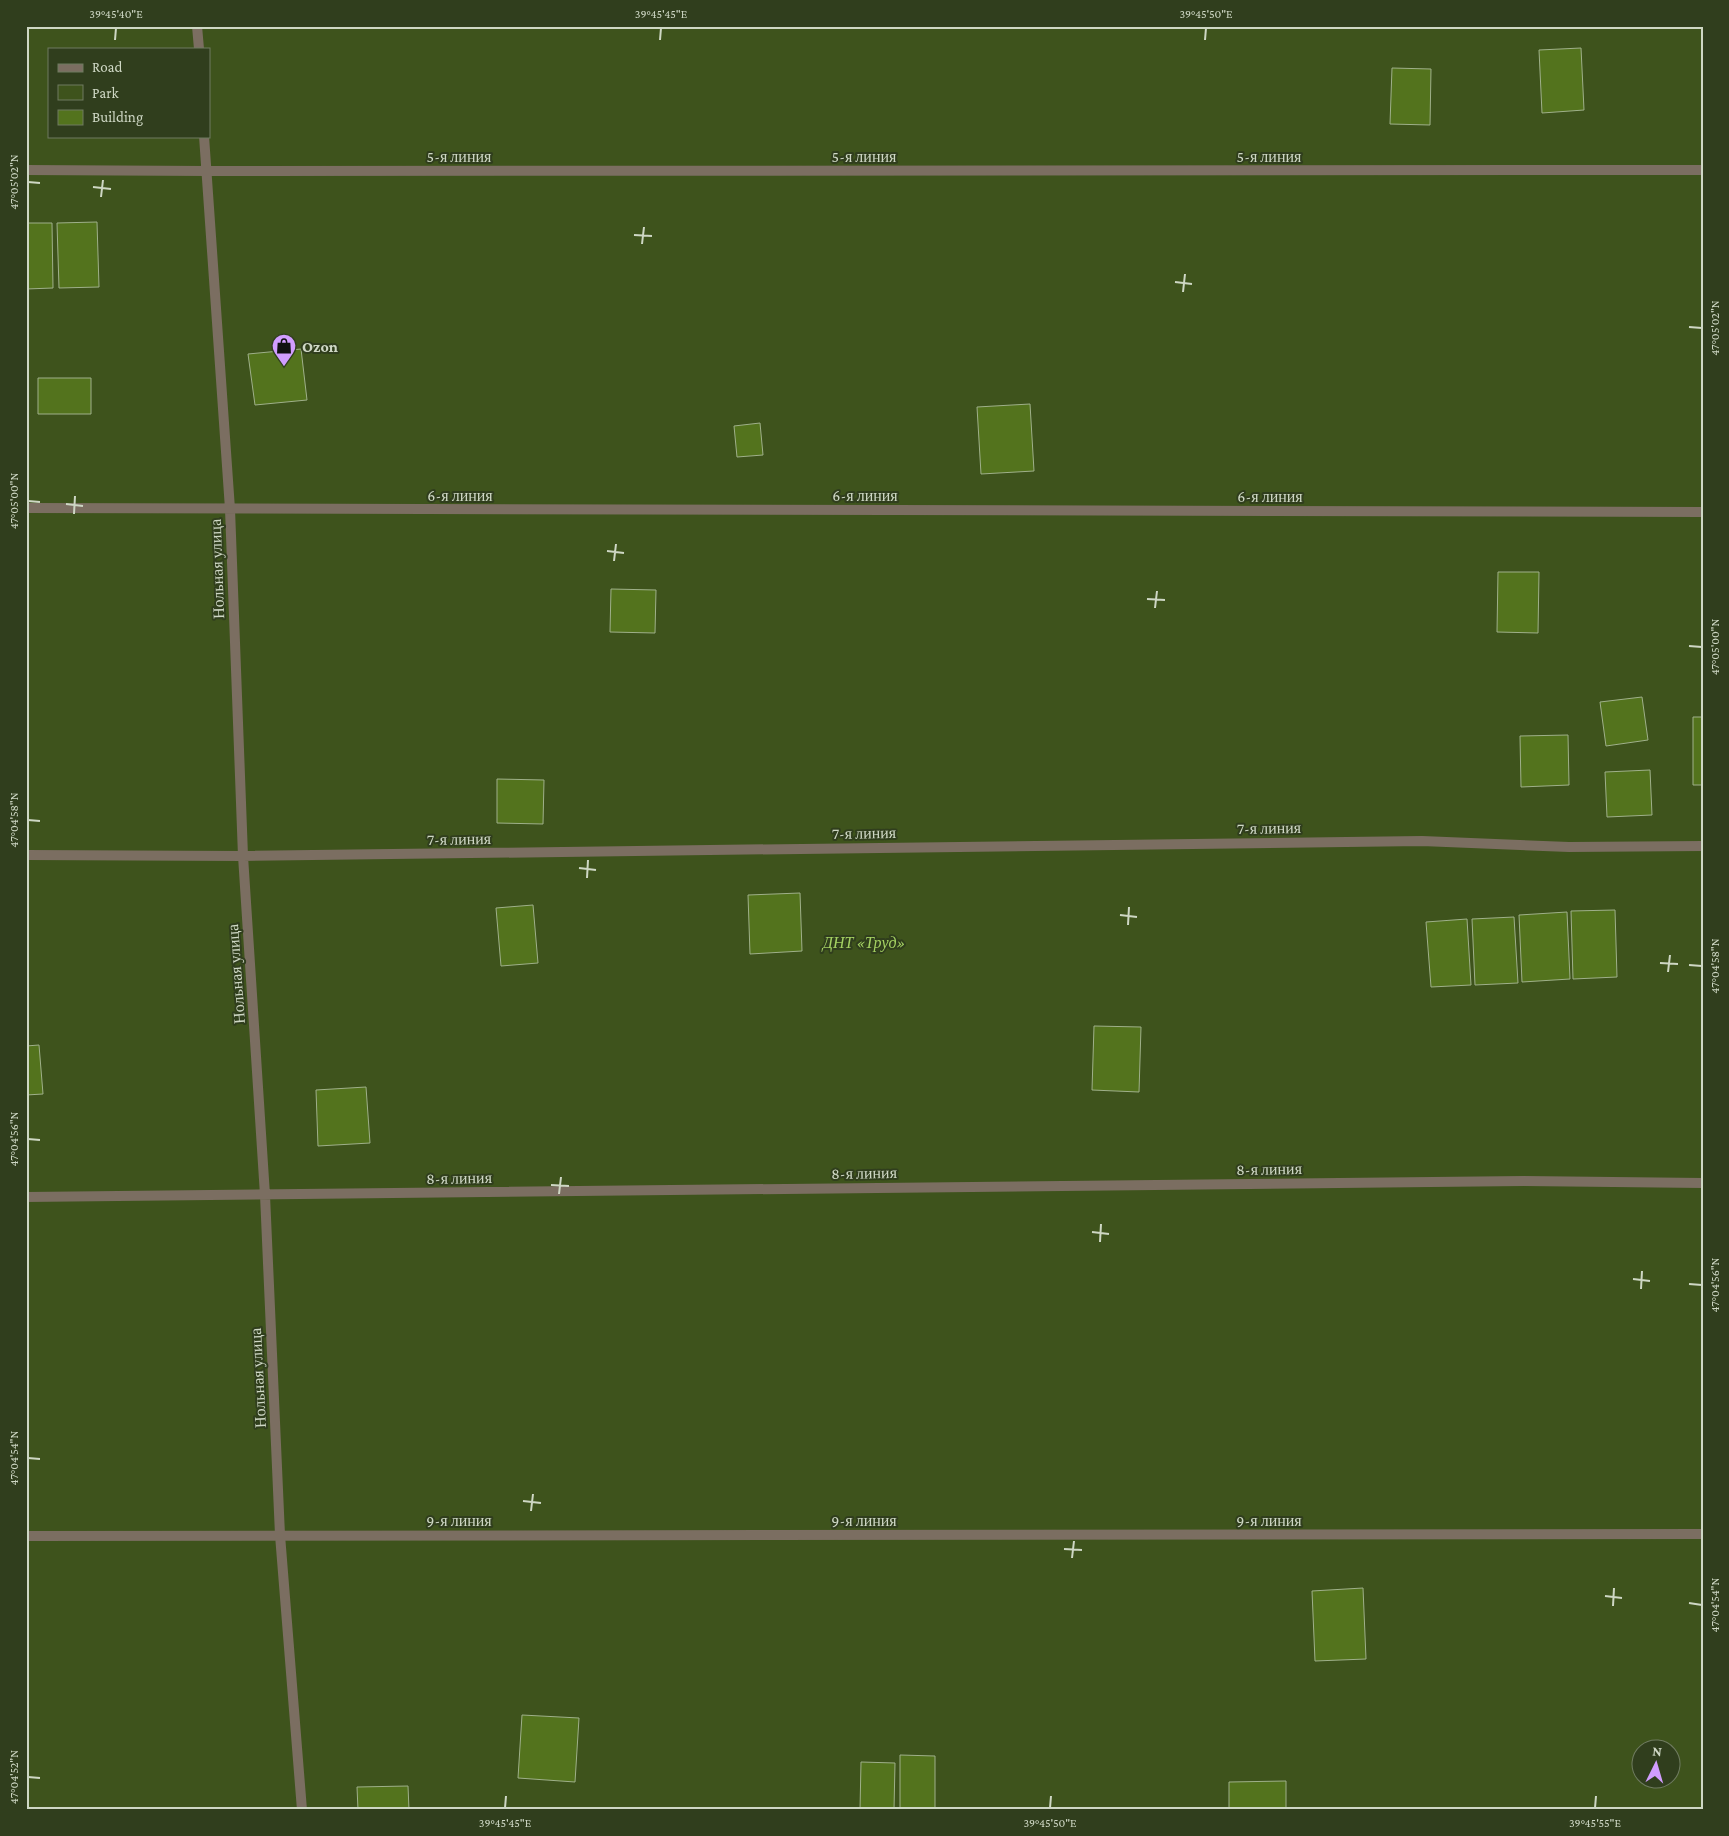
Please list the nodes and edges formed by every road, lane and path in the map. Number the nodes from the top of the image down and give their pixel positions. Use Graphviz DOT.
graph roads {
  1 [pos="197,26"];
  2 [pos="199,48"];
  3 [pos="204,138"];
  4 [pos="26,170"];
  5 [pos="1703,170"];
  6 [pos="207,172"];
  7 [pos="26,508"];
  8 [pos="230,510"];
  9 [pos="1703,512"];
  10 [pos="1703,846"];
  11 [pos="26,855"];
  12 [pos="243,856"];
  13 [pos="1703,1182"];
  14 [pos="265,1195"];
  15 [pos="26,1197"];
  16 [pos="1703,1534"];
  17 [pos="280,1535"];
  18 [pos="26,1536"];
  19 [pos="302,1810"];
  1 -- 2 [label="street"];
  3 -- 6 [label="street, Нольная улица"];
  4 -- 6 [label="street, 5-я линия"];
  5 -- 6 [label="street, 5-я линия"];
  6 -- 8 [label="street, Нольная улица"];
  7 -- 8 [label="street, 6-я линия"];
  8 -- 9 [label="street, 6-я линия"];
  8 -- 12 [label="street, Нольная улица"];
  10 -- 12 [label="street, 7-я линия"];
  11 -- 12 [label="street, 7-я линия"];
  12 -- 14 [label="street, Нольная улица"];
  13 -- 14 [label="street, 8-я линия"];
  14 -- 15 [label="street, 8-я линия"];
  14 -- 17 [label="street, Нольная улица"];
  16 -- 17 [label="street, 9-я линия"];
  17 -- 18 [label="street, 9-я линия"];
  17 -- 19 [label="street, Нольная улица"];
}
